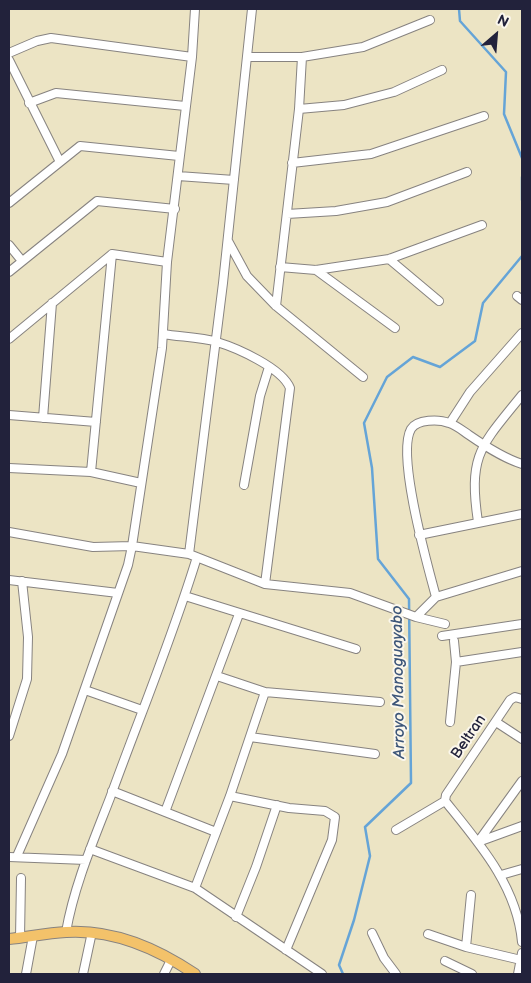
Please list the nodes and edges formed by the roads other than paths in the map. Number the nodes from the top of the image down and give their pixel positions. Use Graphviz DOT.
graph roads {
  1 [pos="195,9"];
  2 [pos="252,9"];
  3 [pos="430,20"];
  4 [pos="9,54"];
  5 [pos="192,57"];
  6 [pos="247,57"];
  7 [pos="302,57"];
  8 [pos="9,60"];
  9 [pos="442,70"];
  10 [pos="29,103"];
  11 [pos="185,106"];
  12 [pos="299,109"];
  13 [pos="484,116"];
  14 [pos="179,156"];
  15 [pos="60,162"];
  16 [pos="292,163"];
  17 [pos="467,172"];
  18 [pos="178,176"];
  19 [pos="234,180"];
  20 [pos="9,203"];
  21 [pos="175,209"];
  22 [pos="287,214"];
  23 [pos="482,225"];
  24 [pos="228,241"];
  25 [pos="9,245"];
  26 [pos="112,254"];
  27 [pos="389,259"];
  28 [pos="22,261"];
  29 [pos="167,262"];
  30 [pos="280,267"];
  31 [pos="316,270"];
  32 [pos="9,272"];
  33 [pos="439,301"];
  34 [pos="52,304"];
  35 [pos="276,306"];
  36 [pos="395,328"];
  37 [pos="522,333"];
  38 [pos="163,334"];
  39 [pos="9,339"];
  40 [pos="216,341"];
  41 [pos="269,367"];
  42 [pos="363,377"];
  43 [pos="522,397"];
  44 [pos="9,415"];
  45 [pos="44,418"];
  46 [pos="96,422"];
  47 [pos="450,423"];
  48 [pos="483,444"];
  49 [pos="522,464"];
  50 [pos="9,468"];
  51 [pos="91,472"];
  52 [pos="141,483"];
  53 [pos="244,485"];
  54 [pos="522,514"];
  55 [pos="478,522"];
  56 [pos="9,532"];
  57 [pos="419,535"];
  58 [pos="132,546"];
  59 [pos="189,554"];
  60 [pos="197,557"];
  61 [pos="522,571"];
  62 [pos="9,580"];
  63 [pos="22,581"];
  64 [pos="266,584"];
  65 [pos="118,593"];
  66 [pos="185,596"];
  67 [pos="436,597"];
  68 [pos="239,614"];
  69 [pos="416,617"];
  70 [pos="445,624"];
  71 [pos="522,624"];
  72 [pos="442,636"];
  73 [pos="454,642"];
  74 [pos="356,649"];
  75 [pos="522,652"];
  76 [pos="457,661"];
  77 [pos="217,676"];
  78 [pos="85,690"];
  79 [pos="265,692"];
  80 [pos="522,699"];
  81 [pos="380,702"];
  82 [pos="142,710"];
  83 [pos="450,722"];
  84 [pos="496,722"];
  85 [pos="9,736"];
  86 [pos="250,737"];
  87 [pos="522,739"];
  88 [pos="375,754"];
  89 [pos="522,781"];
  90 [pos="112,791"];
  91 [pos="230,796"];
  92 [pos="445,801"];
  93 [pos="277,805"];
  94 [pos="165,812"];
  95 [pos="522,826"];
  96 [pos="396,830"];
  97 [pos="216,832"];
  98 [pos="478,842"];
  99 [pos="90,849"];
  100 [pos="13,856"];
  101 [pos="86,860"];
  102 [pos="522,869"];
  103 [pos="501,875"];
  104 [pos="21,878"];
  105 [pos="195,888"];
  106 [pos="471,895"];
  107 [pos="520,913"];
  108 [pos="236,917"];
  109 [pos="66,932"];
  110 [pos="92,932"];
  111 [pos="372,934"];
  112 [pos="428,934"];
  113 [pos="33,936"];
  114 [pos="20,938"];
  115 [pos="9,939"];
  116 [pos="522,942"];
  117 [pos="466,947"];
  118 [pos="286,950"];
  119 [pos="522,957"];
  120 [pos="171,960"];
  121 [pos="445,961"];
  122 [pos="26,974"];
  123 [pos="82,974"];
  124 [pos="164,974"];
  125 [pos="195,974"];
  126 [pos="322,974"];
  127 [pos="396,974"];
  128 [pos="472,974"];
  129 [pos="518,974"];
  1 -- 5 [label="street"];
  2 -- 6 [label="street"];
  3 -- 7 [label="street"];
  4 -- 5 [label="street"];
  5 -- 11 [label="street"];
  6 -- 7 [label="street"];
  6 -- 19 [label="street"];
  7 -- 12 [label="street"];
  8 -- 10 [label="street"];
  9 -- 12 [label="street"];
  10 -- 11 [label="street"];
  10 -- 15 [label="street"];
  11 -- 14 [label="street"];
  12 -- 16 [label="street"];
  13 -- 16 [label="street"];
  14 -- 15 [label="street"];
  14 -- 18 [label="street"];
  15 -- 20 [label="street"];
  16 -- 22 [label="street"];
  17 -- 22 [label="street"];
  18 -- 19 [label="street"];
  18 -- 21 [label="street"];
  19 -- 24 [label="street"];
  21 -- 28 [label="street"];
  21 -- 29 [label="street"];
  22 -- 30 [label="street"];
  23 -- 27 [label="street"];
  24 -- 35 [label="street"];
  24 -- 40 [label="street"];
  25 -- 28 [label="street"];
  26 -- 29 [label="street"];
  26 -- 34 [label="street"];
  26 -- 46 [label="street"];
  27 -- 31 [label="street"];
  27 -- 33 [label="street"];
  28 -- 32 [label="street"];
  29 -- 38 [label="street"];
  30 -- 31 [label="street"];
  30 -- 35 [label="street"];
  31 -- 36 [label="street"];
  34 -- 39 [label="street"];
  34 -- 45 [label="street"];
  35 -- 42 [label="street"];
  37 -- 47 [label="street"];
  38 -- 40 [label="street"];
  38 -- 52 [label="street"];
  40 -- 41 [label="street"];
  40 -- 59 [label="street"];
  41 -- 53 [label="street"];
  41 -- 64 [label="street"];
  43 -- 48 [label="street"];
  44 -- 45 [label="street"];
  45 -- 46 [label="street"];
  46 -- 51 [label="street"];
  47 -- 48 [label="street"];
  47 -- 57 [label="street"];
  48 -- 49 [label="street"];
  48 -- 55 [label="street"];
  50 -- 51 [label="street"];
  51 -- 52 [label="street"];
  52 -- 58 [label="street"];
  54 -- 55 [label="street"];
  55 -- 57 [label="street"];
  56 -- 58 [label="street"];
  57 -- 67 [label="street"];
  58 -- 59 [label="street"];
  58 -- 65 [label="street"];
  59 -- 60 [label="street"];
  60 -- 64 [label="street"];
  60 -- 66 [label="street"];
  61 -- 67 [label="street"];
  62 -- 63 [label="street"];
  63 -- 65 [label="street"];
  63 -- 85 [label="street"];
  64 -- 69 [label="street"];
  65 -- 78 [label="street"];
  66 -- 68 [label="street"];
  66 -- 82 [label="street"];
  67 -- 69 [label="street"];
  68 -- 74 [label="street"];
  68 -- 77 [label="street"];
  69 -- 70 [label="street"];
  71 -- 72 [label="street"];
  73 -- 76 [label="street"];
  75 -- 76 [label="street"];
  76 -- 83 [label="street"];
  77 -- 79 [label="street"];
  77 -- 94 [label="street"];
  78 -- 82 [label="street"];
  78 -- 100 [label="street"];
  79 -- 81 [label="street"];
  79 -- 86 [label="street"];
  80 -- 84 [label="street, Beltran"];
  82 -- 90 [label="street"];
  84 -- 87 [label="street"];
  84 -- 92 [label="street, Beltran"];
  86 -- 88 [label="street"];
  86 -- 91 [label="street"];
  89 -- 98 [label="street"];
  90 -- 94 [label="street"];
  90 -- 99 [label="street"];
  91 -- 93 [label="street"];
  91 -- 97 [label="street"];
  92 -- 96 [label="street"];
  92 -- 98 [label="street"];
  93 -- 108 [label="street"];
  93 -- 118 [label="street"];
  94 -- 97 [label="street"];
  95 -- 98 [label="street"];
  97 -- 105 [label="street"];
  98 -- 103 [label="street"];
  99 -- 101 [label="street"];
  99 -- 105 [label="street"];
  100 -- 101 [label="street"];
  101 -- 109 [label="street"];
  102 -- 103 [label="street"];
  103 -- 107 [label="street"];
  104 -- 114 [label="street"];
  105 -- 108 [label="street"];
  106 -- 117 [label="street"];
  107 -- 116 [label="street"];
  108 -- 118 [label="street"];
  109 -- 110 [label="main road"];
  109 -- 113 [label="main road"];
  110 -- 120 [label="main road"];
  110 -- 123 [label="street"];
  111 -- 127 [label="street"];
  112 -- 117 [label="street"];
  113 -- 114 [label="main road"];
  113 -- 122 [label="street"];
  114 -- 115 [label="main road"];
  117 -- 119 [label="street"];
  118 -- 126 [label="street"];
  119 -- 129 [label="street"];
  120 -- 124 [label="street"];
  120 -- 125 [label="main road"];
  121 -- 128 [label="street"];
}
